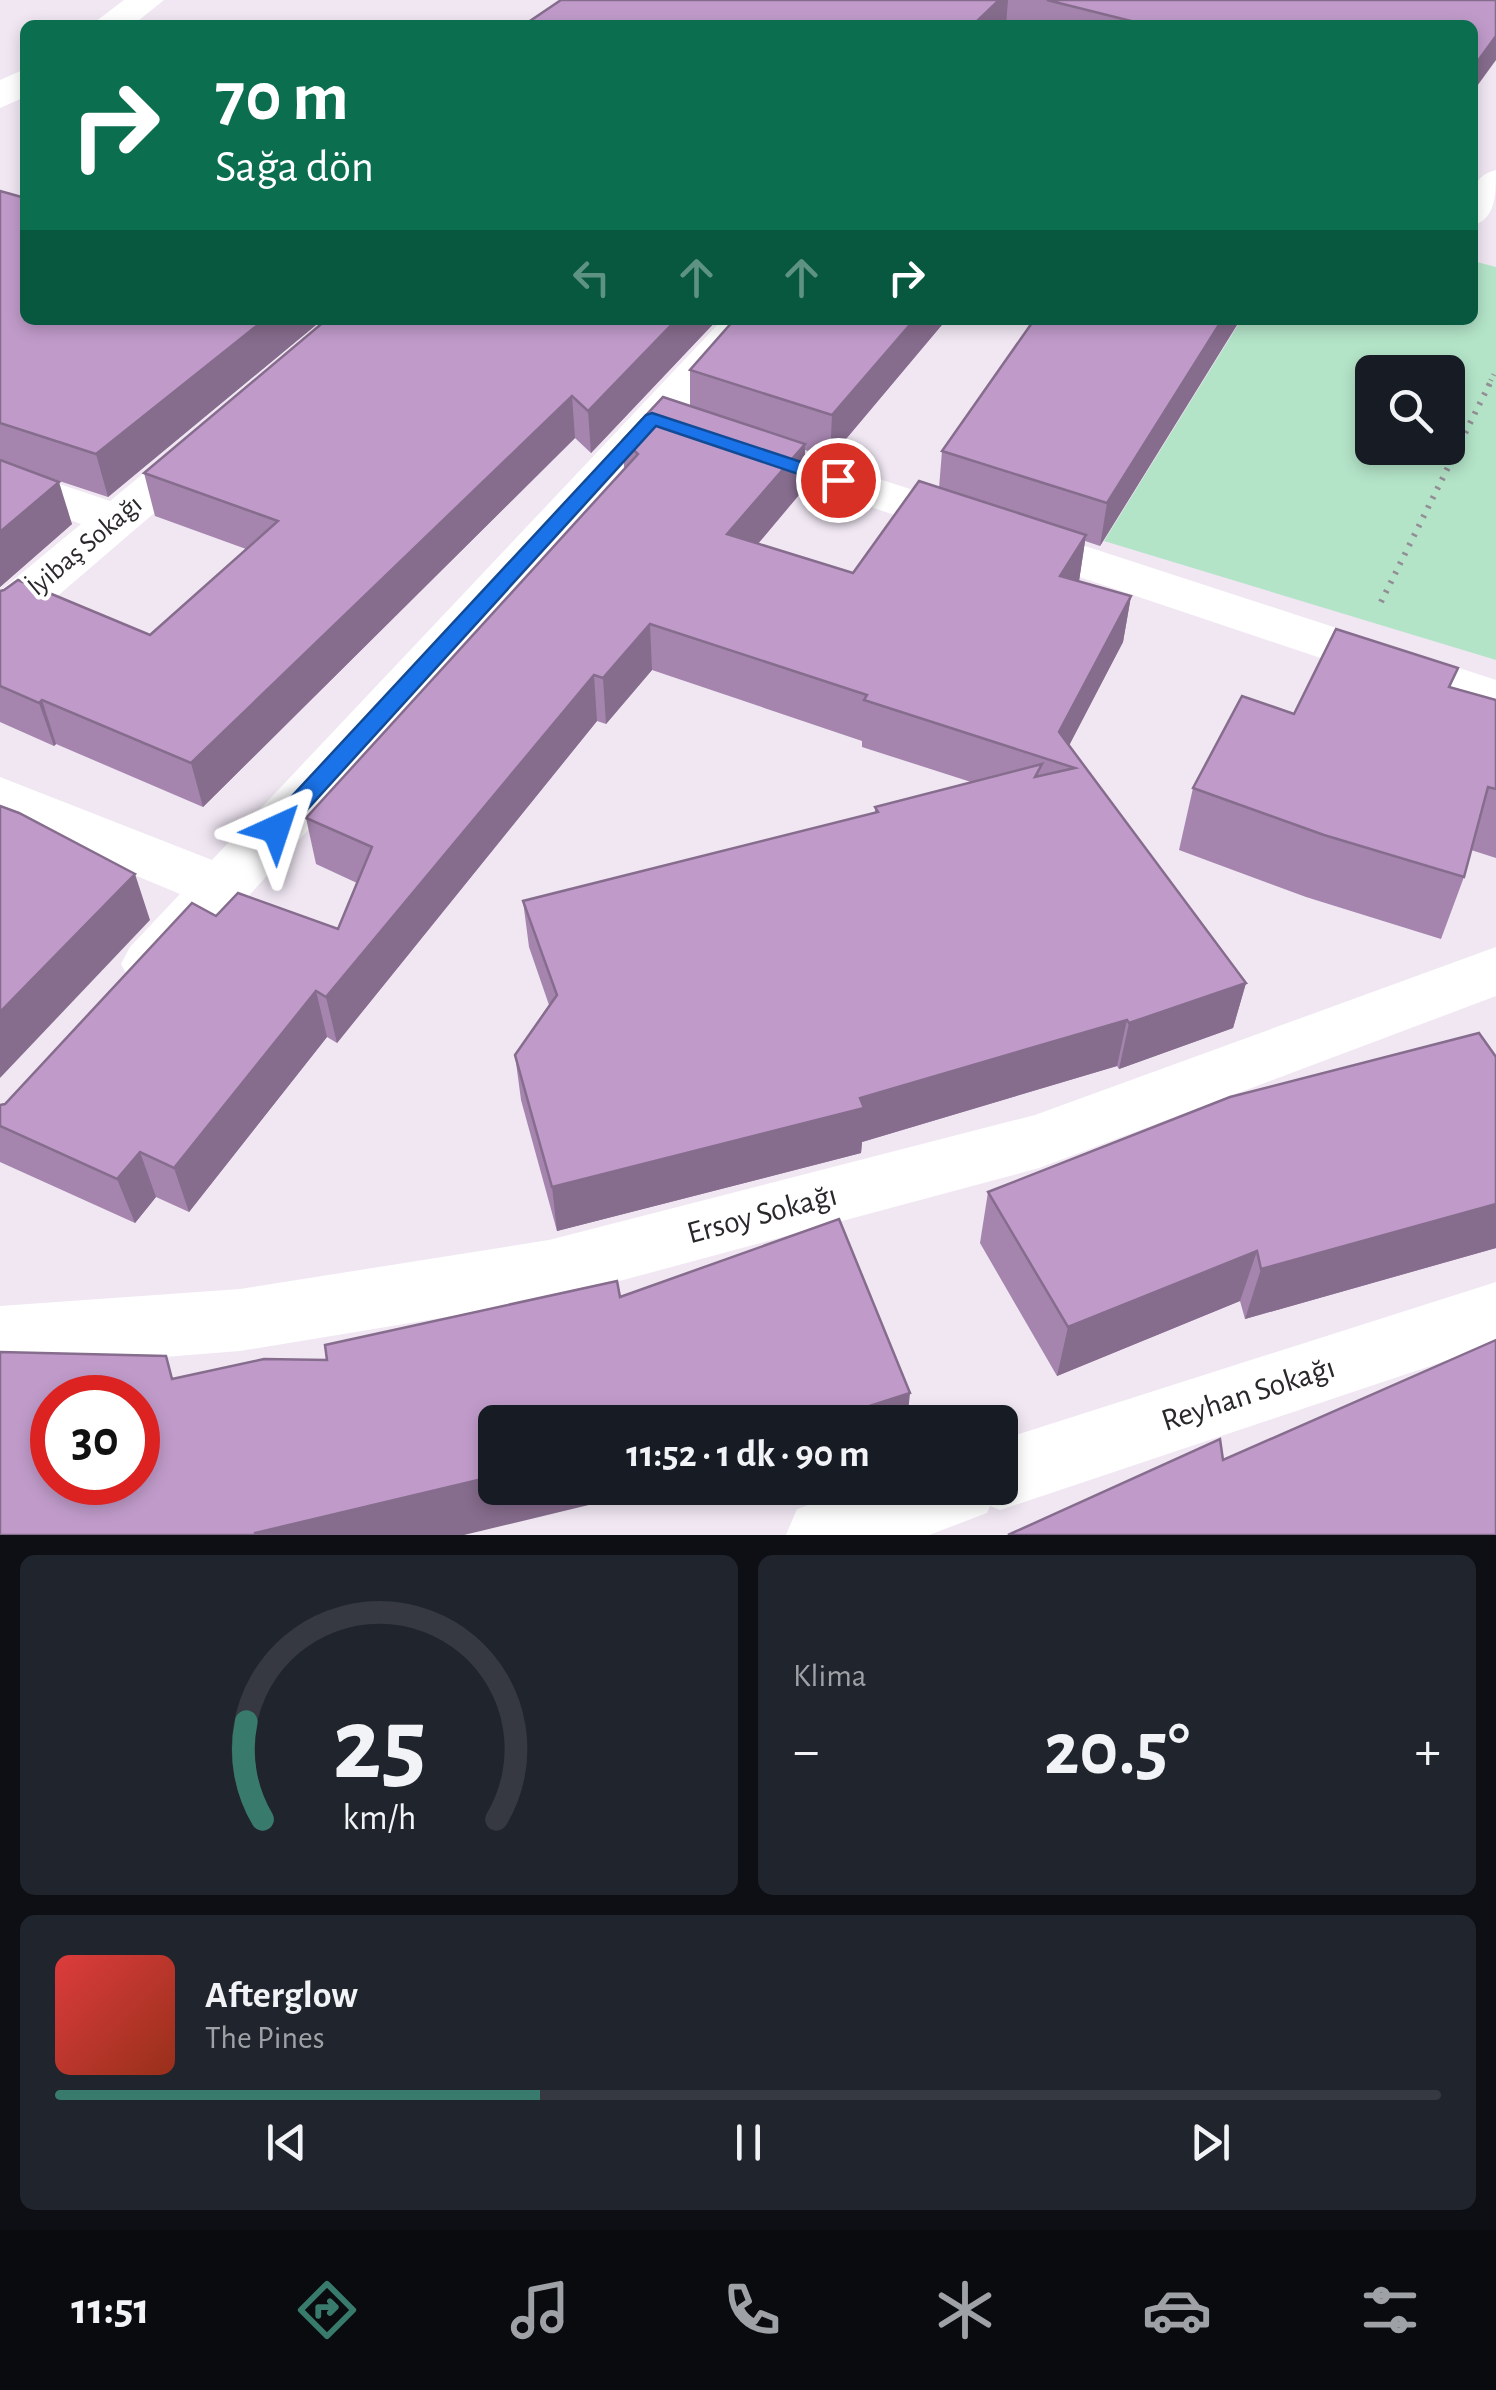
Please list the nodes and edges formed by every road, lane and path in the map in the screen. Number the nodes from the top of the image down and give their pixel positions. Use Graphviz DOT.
graph roads {
  1 [pos="147,0"];
  2 [pos="117,20"];
  3 [pos="1496,182"];
  4 [pos="1478,206"];
  5 [pos="741,325"];
  6 [pos="1496,370"];
  7 [pos="652,419"];
  8 [pos="235,420"];
  9 [pos="0,478"];
  10 [pos="116,520"];
  11 [pos="0,618"];
  12 [pos="1356,653"];
  13 [pos="1496,699"];
  14 [pos="0,797"];
  15 [pos="222,888"];
  16 [pos="1496,972"];
  17 [pos="117,1000"];
  18 [pos="1496,1313"];
  19 [pos="0,1338"];
  20 [pos="1018,1469"];
  21 [pos="916,1505"];
  22 [pos="849,1530"];
  1 -- 2 [label="street"];
  3 -- 4 [label="street"];
  5 -- 7 [label="street"];
  6 -- 12 [label="path"];
  7 -- 12 [label="street"];
  7 -- 15 [label="street"];
  8 -- 10 [label="street, İyibaş Sokağı"];
  9 -- 10 [label="street"];
  10 -- 11 [label="street, İyibaş Sokağı"];
  12 -- 13 [label="street"];
  14 -- 15 [label="street"];
  15 -- 17 [label="street"];
  16 -- 19 [label="street, Ersoy Sokağı"];
  18 -- 20 [label="street, Reyhan Sokağı"];
  21 -- 22 [label="street"];
}
